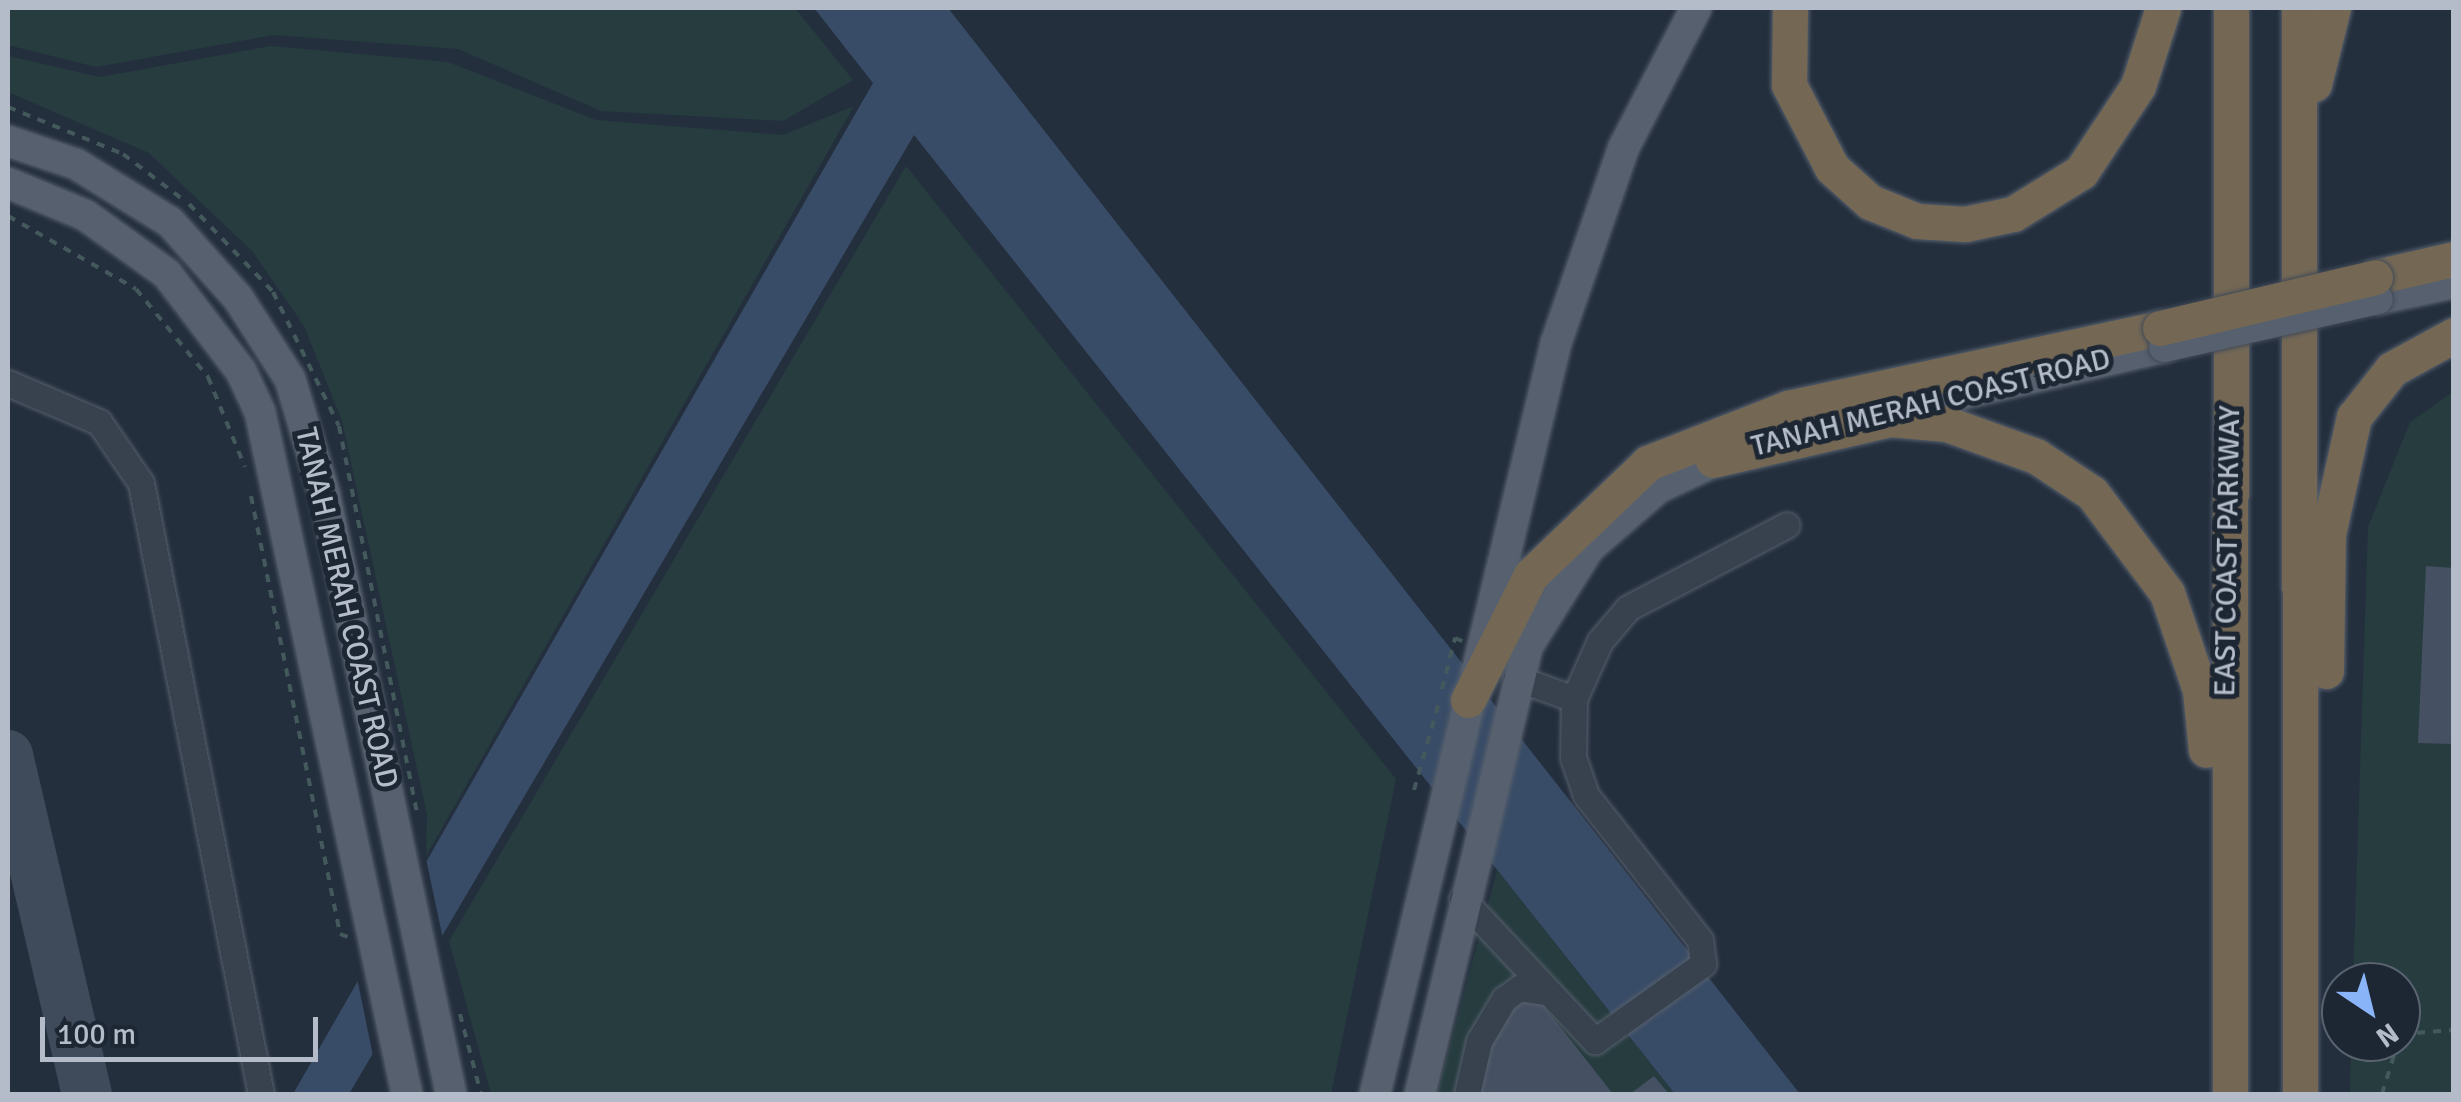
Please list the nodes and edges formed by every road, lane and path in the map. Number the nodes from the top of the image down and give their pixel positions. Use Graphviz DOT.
graph roads {
  1 [pos="1696,8"];
  2 [pos="1790,8"];
  3 [pos="2163,8"];
  4 [pos="2231,8"];
  5 [pos="2299,8"];
  6 [pos="2333,8"];
  7 [pos="2302,134"];
  8 [pos="8,141"];
  9 [pos="8,183"];
  10 [pos="8,216"];
  11 [pos="2454,259"];
  12 [pos="2454,282"];
  13 [pos="2376,288"];
  14 [pos="2454,335"];
  15 [pos="2162,337"];
  16 [pos="8,383"];
  17 [pos="1713,460"];
  18 [pos="246,470"];
  19 [pos="250,489"];
  20 [pos="1787,525"];
  21 [pos="1452,653"];
  22 [pos="1516,678"];
  23 [pos="1574,699"];
  24 [pos="1468,700"];
  25 [pos="1414,790"];
  26 [pos="2225,827"];
  27 [pos="1462,899"];
  28 [pos="356,952"];
  29 [pos="1549,992"];
  30 [pos="454,1011"];
  31 [pos="2454,1030"];
  32 [pos="2421,1032"];
  33 [pos="2392,1062"];
  34 [pos="407,1091"];
  35 [pos="260,1094"];
  36 [pos="451,1094"];
  37 [pos="481,1094"];
  38 [pos="1375,1094"];
  39 [pos="1420,1094"];
  40 [pos="1467,1094"];
  41 [pos="2230,1094"];
  42 [pos="2302,1094"];
  43 [pos="2382,1094"];
  1 -- 24 [label="main road"];
  2 -- 3 [label="highway"];
  4 -- 26 [label="highway, EAST COAST PARKWAY"];
  5 -- 7 [label="highway"];
  6 -- 7 [label="highway"];
  7 -- 42 [label="highway"];
  8 -- 36 [label="main road, TANAH MERAH COAST ROAD"];
  9 -- 34 [label="main road, TANAH MERAH COAST ROAD"];
  10 -- 18 [label="path"];
  11 -- 13 [label="highway"];
  12 -- 13 [label="main road"];
  13 -- 15 [label="highway, bridge"];
  14 -- 42 [label="highway"];
  15 -- 17 [label="main road, TANAH MERAH COAST ROAD"];
  15 -- 24 [label="highway"];
  16 -- 35 [label="lane"];
  17 -- 22 [label="main road, TANAH MERAH COAST ROAD"];
  17 -- 26 [label="highway"];
  19 -- 28 [label="path"];
  20 -- 23 [label="lane"];
  21 -- 25 [label="path"];
  22 -- 23 [label="lane"];
  22 -- 27 [label="main road, TANAH MERAH COAST ROAD"];
  23 -- 29 [label="lane"];
  24 -- 38 [label="main road"];
  26 -- 41 [label="highway, EAST COAST PARKWAY"];
  27 -- 29 [label="lane"];
  27 -- 39 [label="main road, TANAH MERAH COAST ROAD"];
  29 -- 40 [label="lane"];
  30 -- 37 [label="path"];
  31 -- 32 [label="path"];
  33 -- 43 [label="path"];
}
